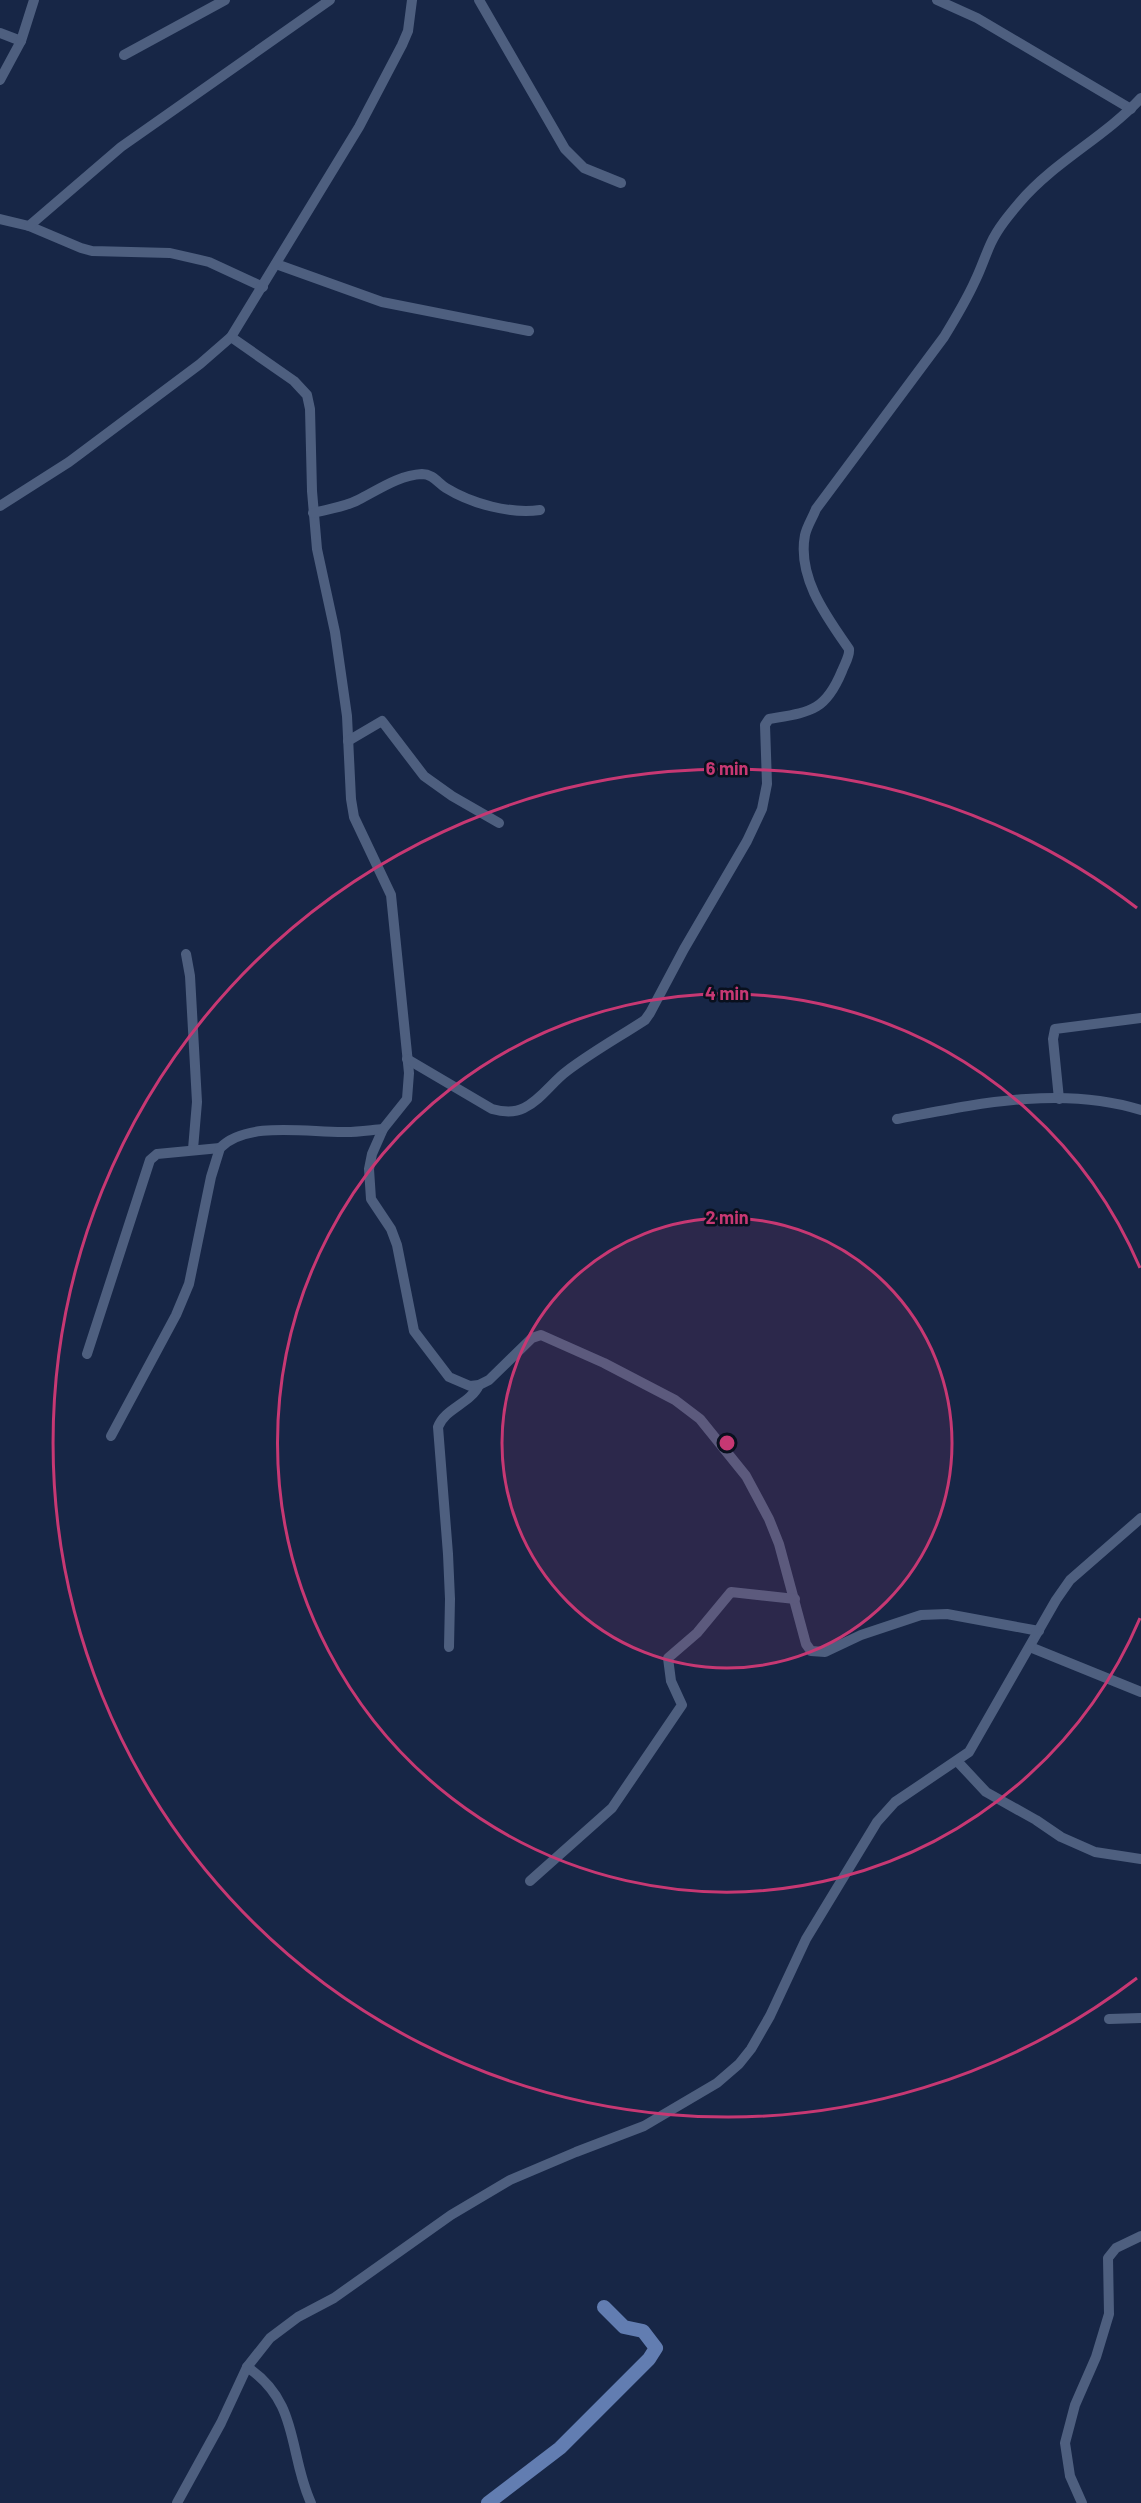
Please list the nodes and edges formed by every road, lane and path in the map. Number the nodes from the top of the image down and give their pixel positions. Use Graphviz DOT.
graph roads {
  1 [pos="34,0"];
  2 [pos="225,0"];
  3 [pos="330,0"];
  4 [pos="412,0"];
  5 [pos="479,0"];
  6 [pos="937,0"];
  7 [pos="0,33"];
  8 [pos="21,41"];
  9 [pos="124,55"];
  10 [pos="0,80"];
  11 [pos="1141,98"];
  12 [pos="1131,109"];
  13 [pos="621,183"];
  14 [pos="0,219"];
  15 [pos="29,226"];
  16 [pos="276,264"];
  17 [pos="263,287"];
  18 [pos="529,331"];
  19 [pos="231,337"];
  20 [pos="0,506"];
  21 [pos="540,510"];
  22 [pos="314,513"];
  23 [pos="348,741"];
  24 [pos="499,823"];
  25 [pos="186,954"];
  26 [pos="1141,1018"];
  27 [pos="407,1059"];
  28 [pos="1059,1099"];
  29 [pos="1141,1110"];
  30 [pos="897,1119"];
  31 [pos="383,1129"];
  32 [pos="220,1148"];
  33 [pos="193,1149"];
  34 [pos="87,1354"];
  35 [pos="479,1385"];
  36 [pos="111,1436"];
  37 [pos="1141,1518"];
  38 [pos="795,1599"];
  39 [pos="1039,1632"];
  40 [pos="449,1647"];
  41 [pos="1030,1647"];
  42 [pos="1141,1692"];
  43 [pos="957,1761"];
  44 [pos="1141,1859"];
  45 [pos="530,1881"];
  46 [pos="1141,2018"];
  47 [pos="1109,2019"];
  48 [pos="1141,2236"];
  49 [pos="604,2307"];
  50 [pos="247,2367"];
  51 [pos="177,2503"];
  52 [pos="311,2503"];
  53 [pos="488,2503"];
  54 [pos="1082,2503"];
  1 -- 8 [label="street"];
  2 -- 9 [label="street"];
  3 -- 15 [label="street"];
  4 -- 16 [label="street"];
  5 -- 13 [label="street"];
  6 -- 12 [label="street"];
  7 -- 8 [label="street"];
  8 -- 10 [label="street"];
  11 -- 12 [label="street"];
  12 -- 27 [label="street"];
  14 -- 15 [label="street"];
  15 -- 17 [label="street"];
  16 -- 17 [label="street"];
  16 -- 18 [label="street"];
  17 -- 19 [label="street"];
  19 -- 20 [label="street"];
  19 -- 22 [label="street"];
  21 -- 22 [label="street"];
  22 -- 23 [label="street"];
  23 -- 24 [label="street"];
  23 -- 27 [label="street"];
  25 -- 33 [label="street"];
  26 -- 28 [label="street"];
  27 -- 31 [label="street"];
  28 -- 29 [label="street"];
  28 -- 30 [label="street"];
  31 -- 32 [label="street"];
  31 -- 35 [label="street"];
  32 -- 33 [label="street"];
  32 -- 36 [label="street"];
  33 -- 34 [label="street"];
  35 -- 38 [label="street"];
  35 -- 40 [label="street"];
  37 -- 39 [label="street"];
  38 -- 39 [label="street"];
  38 -- 45 [label="street"];
  39 -- 41 [label="street"];
  41 -- 42 [label="street"];
  41 -- 43 [label="street"];
  43 -- 44 [label="street"];
  43 -- 50 [label="street"];
  46 -- 47 [label="street"];
  48 -- 54 [label="street"];
  49 -- 53 [label="street"];
  50 -- 51 [label="street"];
  50 -- 52 [label="street"];
}
